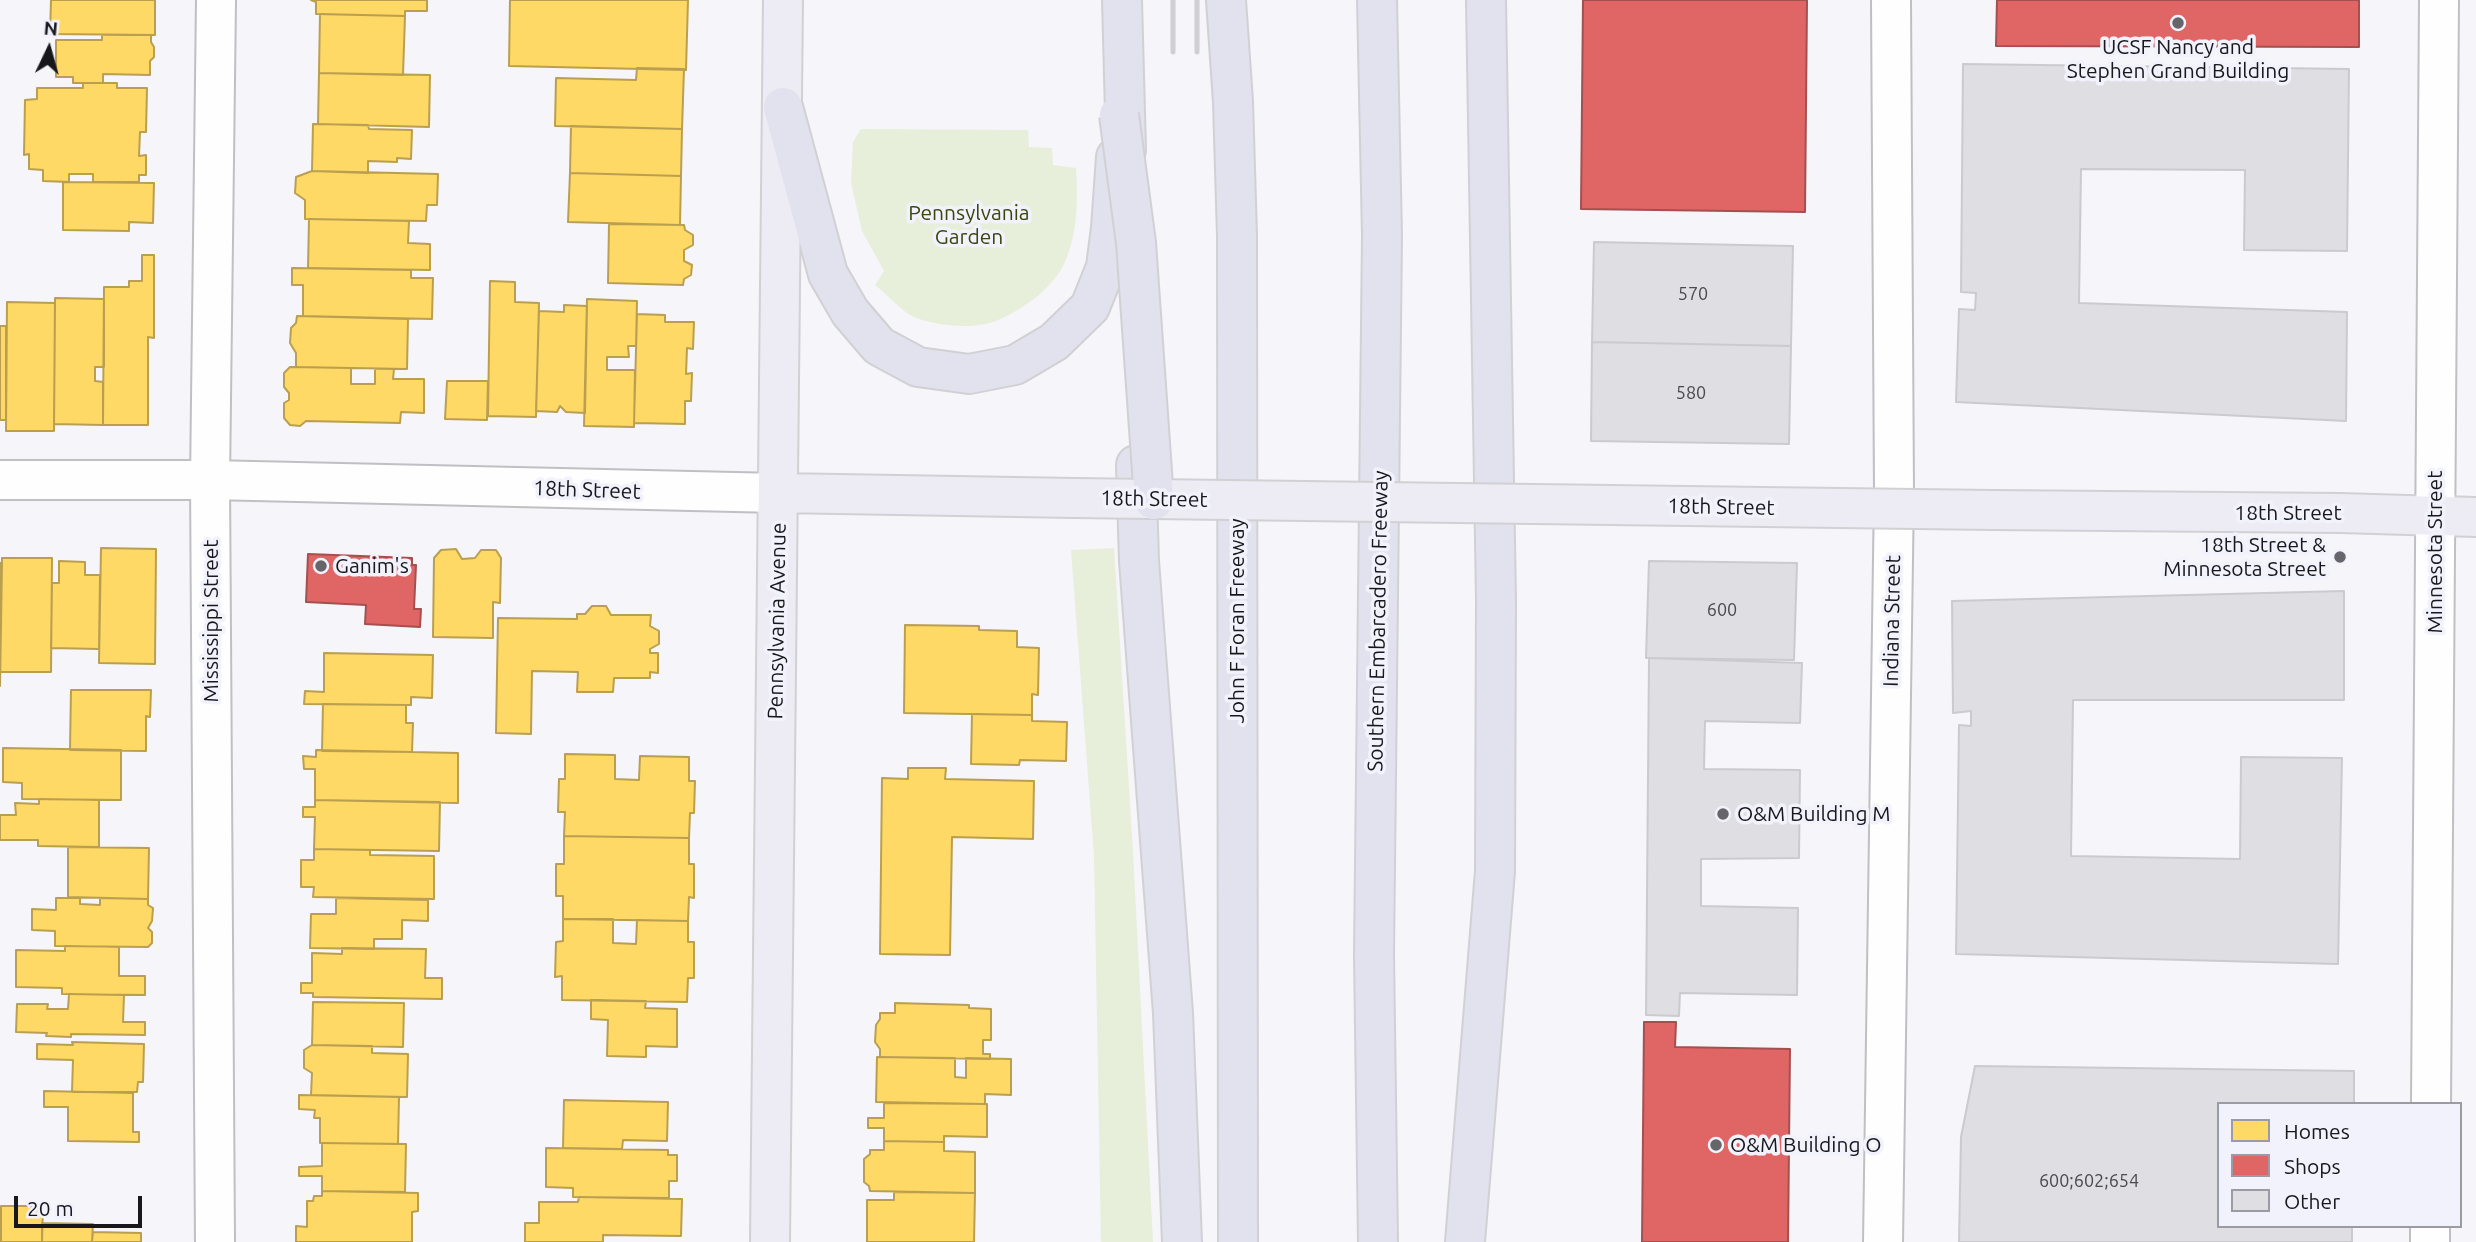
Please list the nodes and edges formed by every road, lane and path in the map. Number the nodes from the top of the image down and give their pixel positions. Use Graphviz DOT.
graph roads {
  1 [pos="216,0"];
  2 [pos="783,0"];
  3 [pos="1111,0"];
  4 [pos="1122,0"];
  5 [pos="1226,0"];
  6 [pos="1377,0"];
  7 [pos="1473,0"];
  8 [pos="1486,0"];
  9 [pos="1891,0"];
  10 [pos="2439,0"];
  11 [pos="783,107"];
  12 [pos="1119,115"];
  13 [pos="0,480"];
  14 [pos="210,480"];
  15 [pos="779,493"];
  16 [pos="1154,500"];
  17 [pos="1490,504"];
  18 [pos="2437,516"];
  19 [pos="2476,517"];
  20 [pos="2431,1102"];
  21 [pos="215,1242"];
  22 [pos="770,1242"];
  23 [pos="1182,1242"];
  24 [pos="1238,1242"];
  25 [pos="1378,1242"];
  26 [pos="1465,1242"];
  27 [pos="1883,1242"];
  1 -- 14 [label="street, Mississippi Street"];
  2 -- 11 [label="main road, Pennsylvania Avenue"];
  3 -- 12 [label="highway"];
  4 -- 23 [label="highway"];
  5 -- 24 [label="highway, John F Foran Freeway"];
  6 -- 25 [label="highway, Southern Embarcadero Freeway"];
  7 -- 17 [label="highway"];
  8 -- 26 [label="highway"];
  9 -- 27 [label="street, Indiana Street"];
  10 -- 18 [label="street, Minnesota Street"];
  11 -- 12 [label="highway, bridge"];
  11 -- 15 [label="main road, Pennsylvania Avenue"];
  12 -- 16 [label="highway, bridge"];
  13 -- 14 [label="street, 18th Street"];
  14 -- 15 [label="street, 18th Street"];
  14 -- 21 [label="street, Mississippi Street"];
  15 -- 16 [label="main road, 18th Street, bridge"];
  15 -- 22 [label="main road, Pennsylvania Avenue"];
  16 -- 17 [label="main road, 18th Street, bridge"];
  17 -- 18 [label="main road, 18th Street, bridge"];
  18 -- 19 [label="main road, 18th Street"];
  18 -- 20 [label="street, Minnesota Street"];
}
